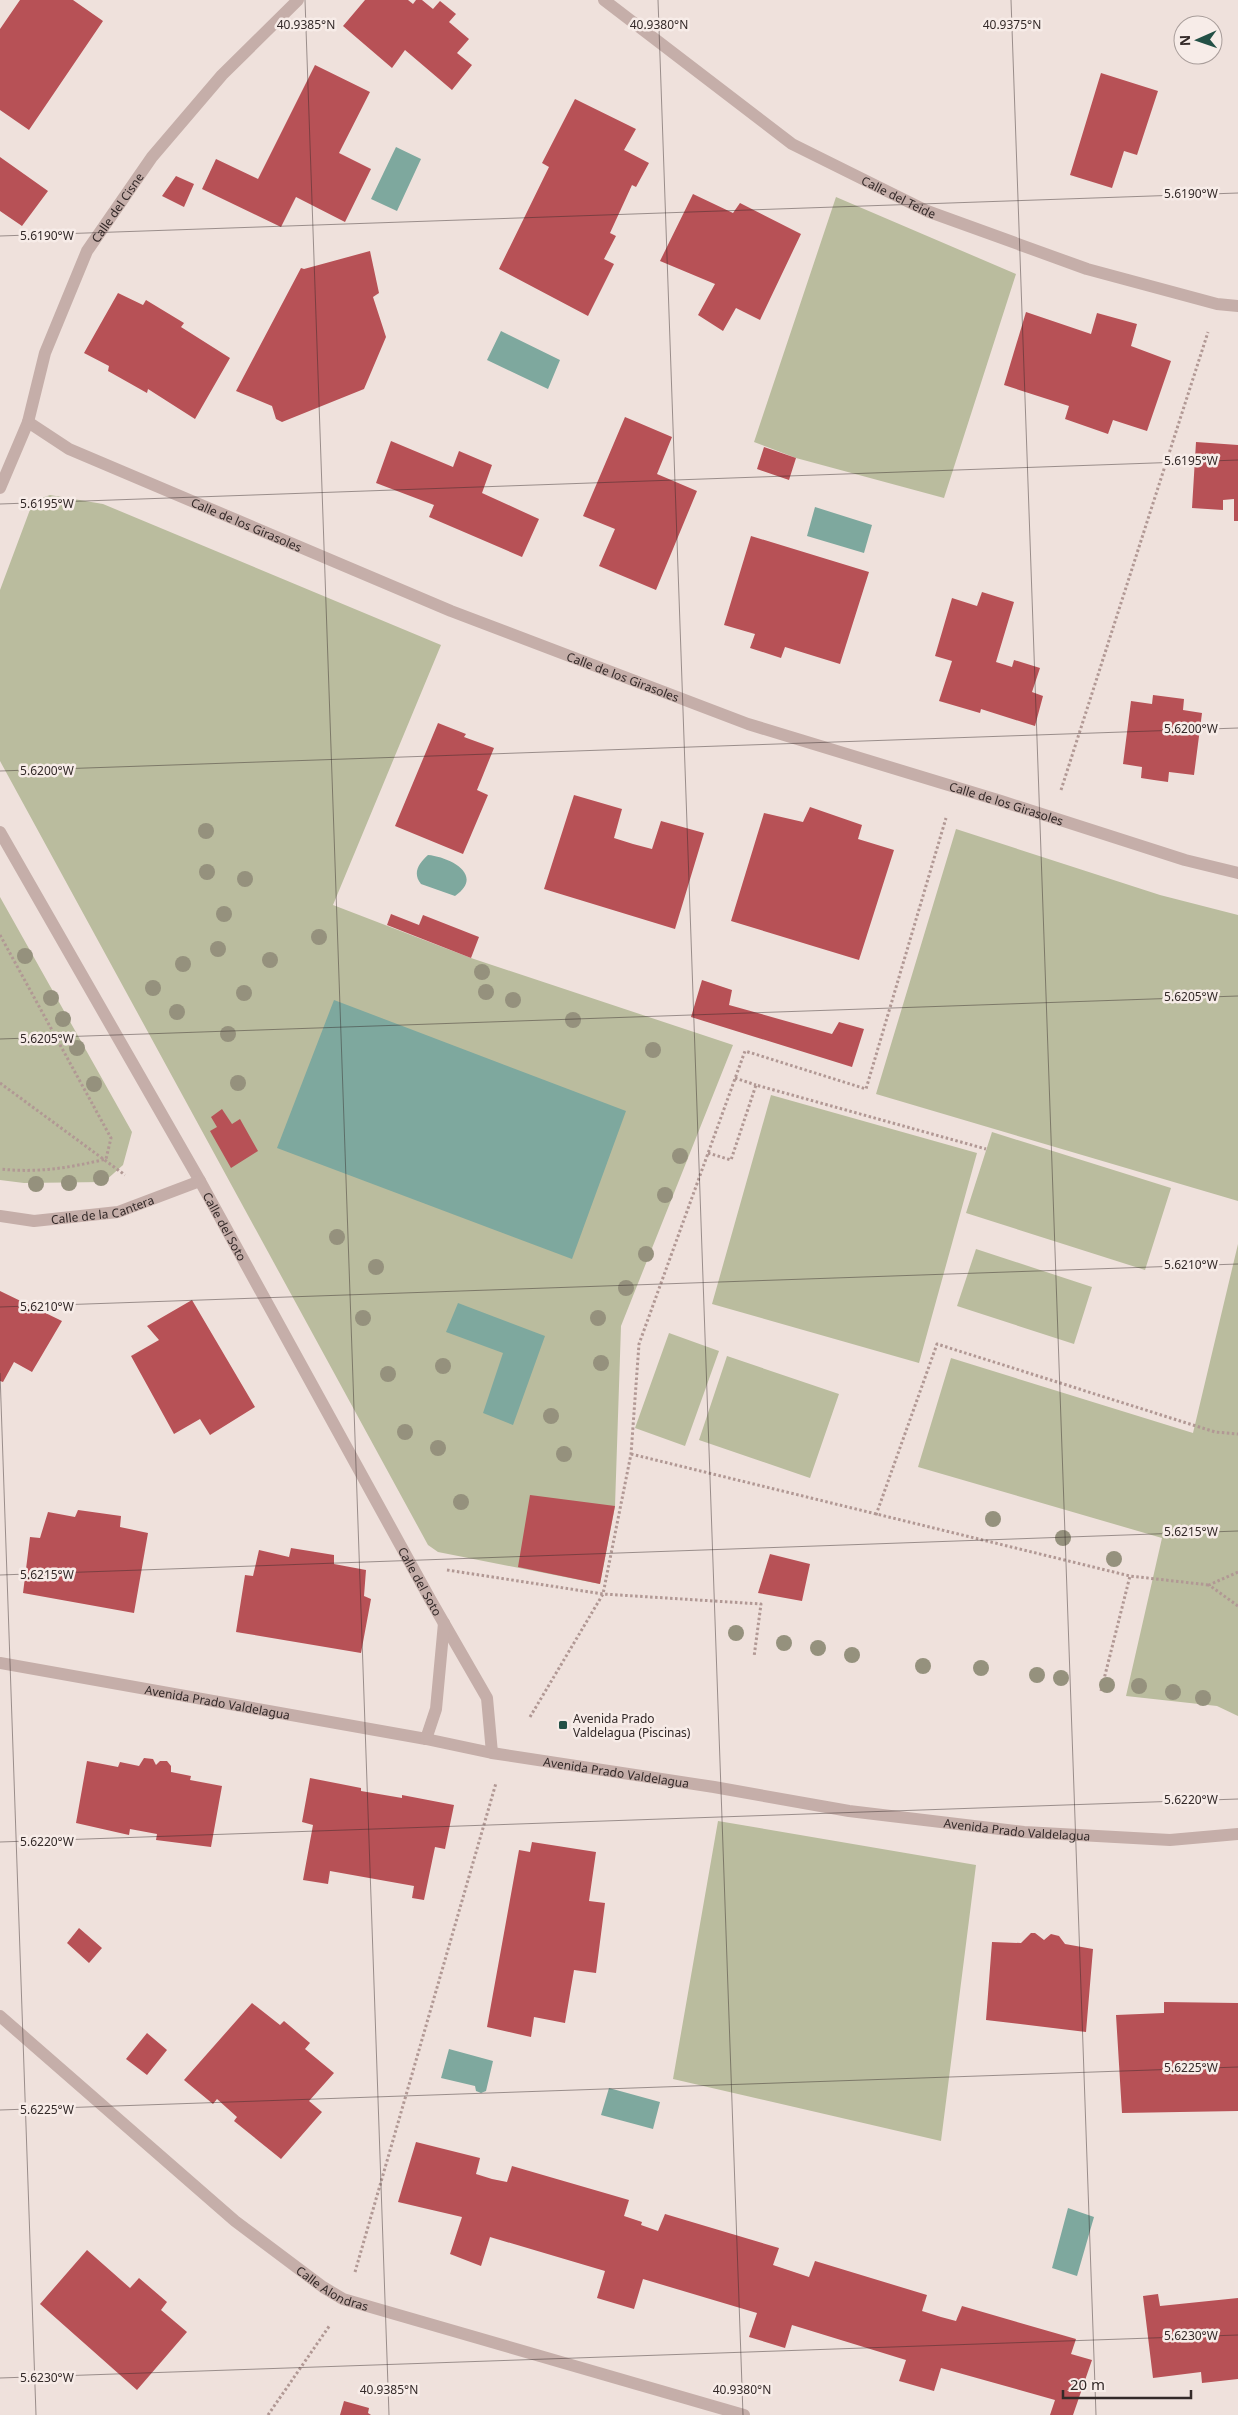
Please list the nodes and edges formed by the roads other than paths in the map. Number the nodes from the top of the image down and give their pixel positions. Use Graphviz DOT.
graph roads {
  1 [pos="298,0"];
  2 [pos="604,0"];
  3 [pos="1238,306"];
  4 [pos="28,422"];
  5 [pos="0,488"];
  6 [pos="0,832"];
  7 [pos="1238,873"];
  8 [pos="200,1181"];
  9 [pos="0,1216"];
  10 [pos="444,1623"];
  11 [pos="0,1662"];
  12 [pos="426,1739"];
  13 [pos="492,1753"];
  14 [pos="1238,1834"];
  15 [pos="0,2016"];
  16 [pos="744,2415"];
  1 -- 4 [label="street, Calle del Cisne"];
  2 -- 3 [label="street, Calle del Teide"];
  4 -- 5 [label="street, Calle del Cisne"];
  4 -- 7 [label="street, Calle de los Girasoles"];
  6 -- 8 [label="street, Calle del Soto"];
  8 -- 9 [label="street, Calle de la Cantera"];
  8 -- 10 [label="street, Calle del Soto"];
  10 -- 12 [label="street, Calle del Soto"];
  10 -- 13 [label="street, Calle del Soto"];
  11 -- 12 [label="street, Avenida Prado Valdelagua"];
  12 -- 13 [label="street, Avenida Prado Valdelagua"];
  13 -- 14 [label="street, Avenida Prado Valdelagua"];
  15 -- 16 [label="street, Calle Alondras"];
}
